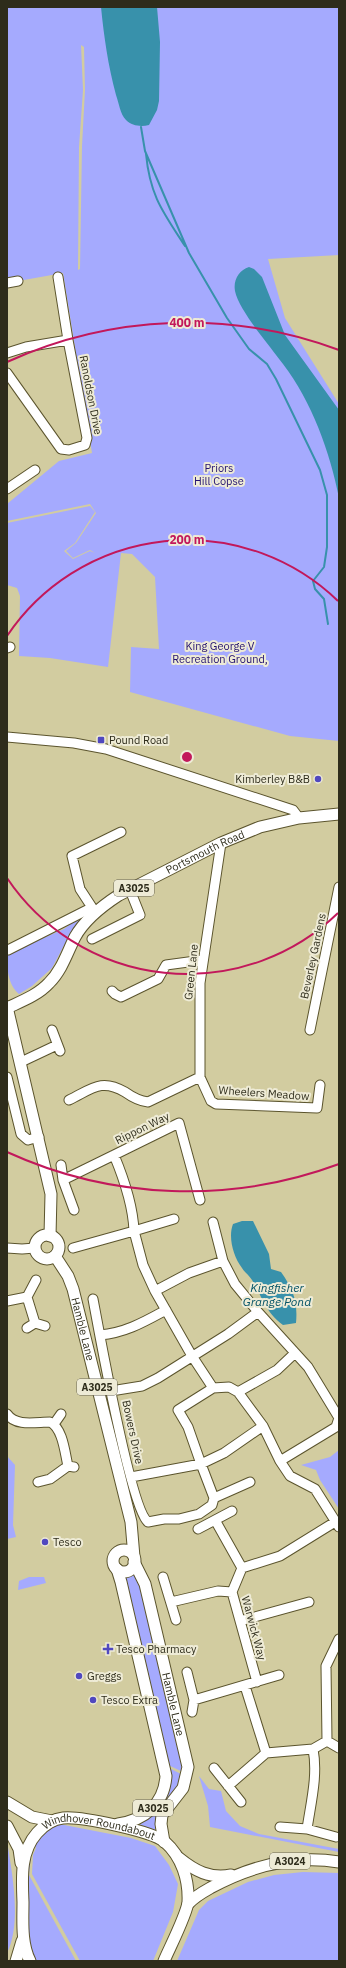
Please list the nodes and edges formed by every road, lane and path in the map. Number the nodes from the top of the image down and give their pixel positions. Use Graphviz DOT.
graph roads {
  1 [pos="58,277"];
  2 [pos="18,281"];
  3 [pos="7,284"];
  4 [pos="68,340"];
  5 [pos="7,353"];
  6 [pos="7,373"];
  7 [pos="35,470"];
  8 [pos="7,489"];
  9 [pos="7,737"];
  10 [pos="339,814"];
  11 [pos="299,818"];
  12 [pos="117,831"];
  13 [pos="221,844"];
  14 [pos="339,887"];
  15 [pos="130,890"];
  16 [pos="93,910"];
  17 [pos="92,939"];
  18 [pos="8,950"];
  19 [pos="203,960"];
  20 [pos="112,991"];
  21 [pos="7,1007"];
  22 [pos="52,1030"];
  23 [pos="310,1030"];
  24 [pos="11,1041"];
  25 [pos="21,1062"];
  26 [pos="7,1077"];
  27 [pos="200,1077"];
  28 [pos="320,1085"];
  29 [pos="69,1100"];
  30 [pos="211,1101"];
  31 [pos="39,1137"];
  32 [pos="114,1155"];
  33 [pos="61,1166"];
  34 [pos="63,1180"];
  35 [pos="200,1200"];
  36 [pos="74,1210"];
  37 [pos="174,1219"];
  38 [pos="212,1222"];
  39 [pos="134,1231"];
  40 [pos="50,1236"];
  41 [pos="7,1248"];
  42 [pos="35,1248"];
  43 [pos="73,1248"];
  44 [pos="55,1256"];
  45 [pos="223,1261"];
  46 [pos="36,1280"];
  47 [pos="156,1291"];
  48 [pos="27,1297"];
  49 [pos="93,1299"];
  50 [pos="7,1301"];
  51 [pos="166,1310"];
  52 [pos="258,1312"];
  53 [pos="36,1323"];
  54 [pos="45,1326"];
  55 [pos="27,1328"];
  56 [pos="100,1334"];
  57 [pos="295,1353"];
  58 [pos="192,1356"];
  59 [pos="213,1388"];
  60 [pos="112,1391"];
  61 [pos="238,1392"];
  62 [pos="7,1414"];
  63 [pos="61,1414"];
  64 [pos="54,1424"];
  65 [pos="263,1426"];
  66 [pos="280,1461"];
  67 [pos="200,1464"];
  68 [pos="131,1478"];
  69 [pos="38,1482"];
  70 [pos="250,1482"];
  71 [pos="214,1498"];
  72 [pos="232,1510"];
  73 [pos="216,1520"];
  74 [pos="131,1522"];
  75 [pos="337,1524"];
  76 [pos="198,1529"];
  77 [pos="120,1551"];
  78 [pos="134,1560"];
  79 [pos="242,1568"];
  80 [pos="117,1569"];
  81 [pos="164,1577"];
  82 [pos="232,1592"];
  83 [pos="171,1602"];
  84 [pos="309,1602"];
  85 [pos="176,1620"];
  86 [pos="240,1621"];
  87 [pos="339,1639"];
  88 [pos="335,1659"];
  89 [pos="187,1672"];
  90 [pos="279,1676"];
  91 [pos="257,1682"];
  92 [pos="245,1686"];
  93 [pos="194,1700"];
  94 [pos="192,1712"];
  95 [pos="327,1741"];
  96 [pos="339,1748"];
  97 [pos="313,1749"];
  98 [pos="266,1753"];
  99 [pos="214,1768"];
  100 [pos="228,1786"];
  101 [pos="7,1802"];
  102 [pos="241,1802"];
  103 [pos="52,1821"];
  104 [pos="111,1825"];
  105 [pos="7,1826"];
  106 [pos="280,1827"];
  107 [pos="307,1829"];
  108 [pos="336,1837"];
  109 [pos="164,1842"];
  110 [pos="177,1856"];
  111 [pos="339,1862"];
  112 [pos="22,1871"];
  113 [pos="242,1873"];
  114 [pos="188,1904"];
  115 [pos="23,1938"];
  116 [pos="16,1961"];
  117 [pos="30,1961"];
  118 [pos="164,1961"];
  1 -- 4 [label="street"];
  2 -- 3 [label="street"];
  4 -- 5 [label="street"];
  4 -- 6 [label="street, Ranoldson Drive"];
  7 -- 8 [label="street"];
  9 -- 11 [label="street"];
  10 -- 11 [label="main road, Portsmouth Road / A3025"];
  11 -- 13 [label="main road, Portsmouth Road / A3025"];
  12 -- 16 [label="street"];
  13 -- 15 [label="main road, Portsmouth Road / A3025"];
  13 -- 19 [label="street, Green Lane"];
  14 -- 23 [label="street, Beverley Gardens"];
  15 -- 16 [label="main road, Portsmouth Road / A3025"];
  15 -- 17 [label="street"];
  16 -- 18 [label="street"];
  16 -- 21 [label="main road, Portsmouth Road / A3025"];
  19 -- 20 [label="street"];
  19 -- 27 [label="street, Green Lane"];
  21 -- 24 [label="main road, A3025"];
  22 -- 25 [label="street"];
  24 -- 25 [label="main road, A3025"];
  25 -- 31 [label="main road, A3025"];
  26 -- 31 [label="street"];
  27 -- 29 [label="street"];
  27 -- 30 [label="street, Green Lane"];
  28 -- 30 [label="street, Wheelers Meadow"];
  31 -- 40 [label="main road, A3025"];
  32 -- 34 [label="street, Rippon Way"];
  32 -- 35 [label="street, Rippon Way"];
  32 -- 39 [label="street"];
  33 -- 34 [label="street"];
  34 -- 36 [label="street"];
  37 -- 39 [label="street"];
  38 -- 45 [label="street"];
  39 -- 43 [label="street"];
  39 -- 47 [label="street"];
  40 -- 42 [label="main road"];
  40 -- 44 [label="main road"];
  41 -- 42 [label="street"];
  42 -- 44 [label="main road"];
  44 -- 74 [label="main road, Hamble Lane / A3025"];
  45 -- 47 [label="street"];
  45 -- 52 [label="street"];
  46 -- 48 [label="street"];
  47 -- 51 [label="street"];
  48 -- 50 [label="street"];
  48 -- 53 [label="street"];
  49 -- 56 [label="street, Bowers Drive"];
  51 -- 56 [label="street"];
  51 -- 58 [label="street"];
  52 -- 57 [label="street"];
  52 -- 58 [label="street, Bowers Drive"];
  53 -- 54 [label="street"];
  53 -- 55 [label="street"];
  56 -- 60 [label="street, Bowers Drive"];
  57 -- 61 [label="street"];
  57 -- 66 [label="street"];
  58 -- 59 [label="street"];
  58 -- 60 [label="street, Bowers Drive"];
  59 -- 61 [label="street"];
  59 -- 67 [label="street"];
  60 -- 68 [label="street, Bowers Drive"];
  61 -- 65 [label="street"];
  62 -- 64 [label="street"];
  63 -- 64 [label="street"];
  64 -- 69 [label="street"];
  65 -- 66 [label="street"];
  65 -- 67 [label="street, Bowers Drive"];
  66 -- 75 [label="street"];
  67 -- 68 [label="street, Bowers Drive"];
  67 -- 71 [label="street"];
  68 -- 71 [label="street, Bowers Drive"];
  70 -- 71 [label="street, Bowers Drive"];
  72 -- 73 [label="street"];
  73 -- 76 [label="street"];
  73 -- 79 [label="street"];
  74 -- 77 [label="main road"];
  74 -- 78 [label="main road, Hamble Lane / A3025"];
  75 -- 79 [label="street"];
  77 -- 78 [label="main road"];
  77 -- 80 [label="main road"];
  78 -- 80 [label="main road"];
  78 -- 109 [label="main road, Hamble Lane / A3025"];
  79 -- 82 [label="street, Warwick Way"];
  80 -- 104 [label="main road, A3025"];
  81 -- 83 [label="street"];
  82 -- 83 [label="street"];
  82 -- 86 [label="street, Warwick Way"];
  83 -- 85 [label="street"];
  84 -- 86 [label="street"];
  86 -- 91 [label="street, Warwick Way"];
  87 -- 88 [label="street"];
  88 -- 95 [label="street"];
  89 -- 93 [label="street"];
  90 -- 91 [label="street"];
  91 -- 92 [label="street"];
  92 -- 93 [label="street"];
  92 -- 98 [label="street"];
  93 -- 94 [label="street"];
  95 -- 96 [label="street"];
  95 -- 97 [label="street"];
  97 -- 98 [label="street"];
  97 -- 107 [label="street"];
  98 -- 100 [label="street"];
  99 -- 100 [label="street"];
  100 -- 102 [label="street"];
  101 -- 103 [label="main road"];
  103 -- 104 [label="main road, Windhover Roundabout"];
  103 -- 112 [label="main road, Windhover Roundabout"];
  104 -- 109 [label="main road, Windhover Roundabout"];
  105 -- 112 [label="main road"];
  106 -- 107 [label="street"];
  107 -- 108 [label="street"];
  109 -- 110 [label="main road, Windhover Roundabout"];
  110 -- 113 [label="main road, A3024"];
  110 -- 114 [label="main road, Windhover Roundabout"];
  111 -- 113 [label="main road, A3024"];
  112 -- 115 [label="main road, Windhover Roundabout"];
  113 -- 114 [label="main road, A3024"];
  114 -- 118 [label="main road, Windhover Roundabout"];
  115 -- 116 [label="main road"];
  115 -- 117 [label="main road, Windhover Roundabout"];
}
